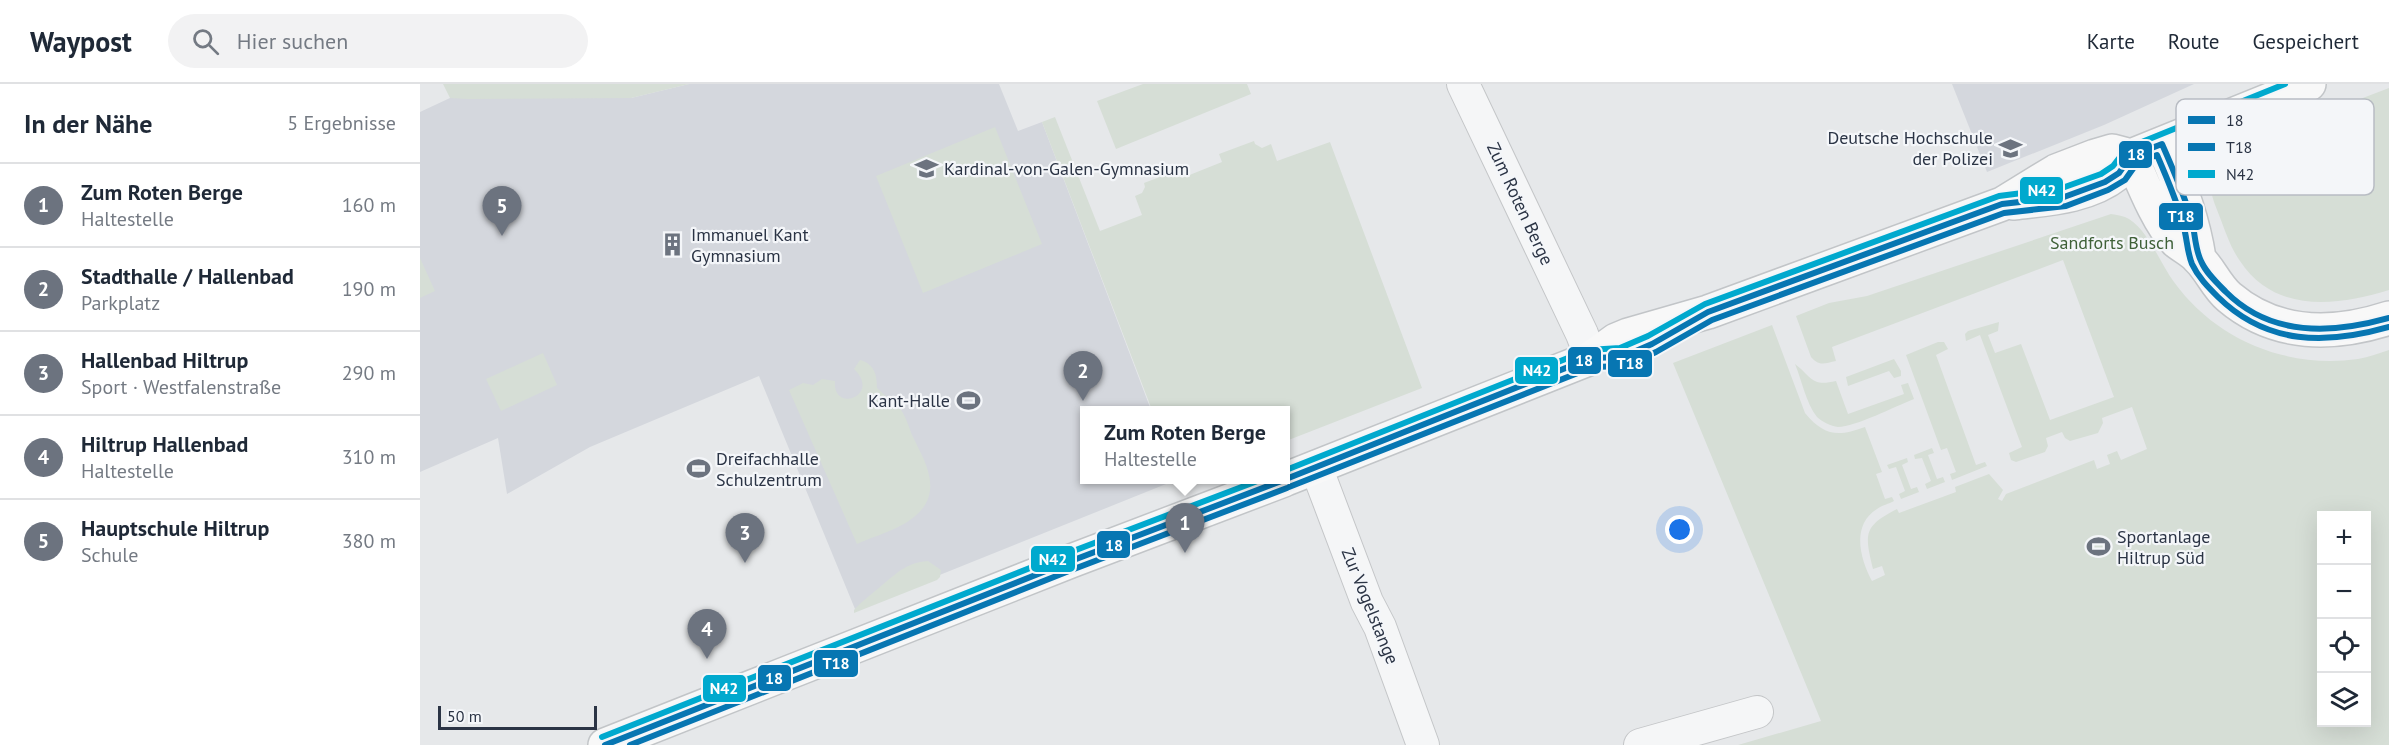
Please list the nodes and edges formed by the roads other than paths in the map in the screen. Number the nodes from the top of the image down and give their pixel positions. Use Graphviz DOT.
graph roads {
  1 [pos="1463,84"];
  2 [pos="2309,84"];
  3 [pos="2272,99"];
  4 [pos="2176,138"];
  5 [pos="2162,144"];
  6 [pos="2131,156"];
  7 [pos="2176,176"];
  8 [pos="2183,195"];
  9 [pos="2199,258"];
  10 [pos="2389,318"];
  11 [pos="1591,358"];
  12 [pos="1316,467"];
  13 [pos="1290,477"];
  14 [pos="1272,484"];
  15 [pos="1757,712"];
  16 [pos="605,745"];
  17 [pos="1423,745"];
  18 [pos="1640,745"];
  1 -- 11 [label="street, Zum Roten Berge"];
  2 -- 3 [label="main road"];
  4 -- 5 [label="main road"];
  5 -- 6 [label="main road"];
  5 -- 7 [label="main road"];
  6 -- 9 [label="main road"];
  6 -- 11 [label="main road"];
  8 -- 9 [label="main road"];
  9 -- 10 [label="main road"];
  11 -- 12 [label="main road"];
  12 -- 13 [label="main road"];
  12 -- 17 [label="street, Zur Vogelstange"];
  14 -- 16 [label="main road"];
  15 -- 18 [label="street"];
}
